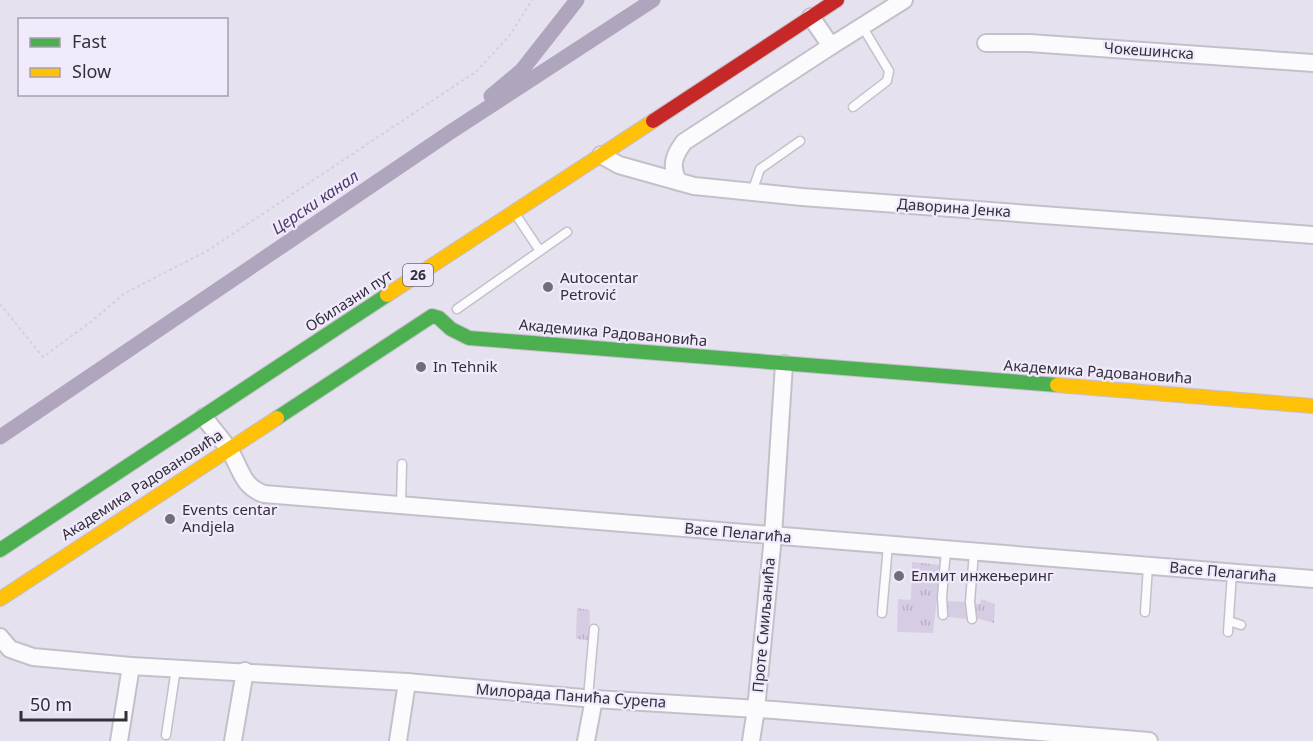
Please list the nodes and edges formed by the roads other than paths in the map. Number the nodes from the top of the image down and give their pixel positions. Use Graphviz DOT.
graph roads {
  1 [pos="837,0"];
  2 [pos="903,0"];
  3 [pos="811,16"];
  4 [pos="862,26"];
  5 [pos="986,43"];
  6 [pos="831,46"];
  7 [pos="1313,63"];
  8 [pos="853,107"];
  9 [pos="800,141"];
  10 [pos="601,155"];
  11 [pos="672,176"];
  12 [pos="752,192"];
  13 [pos="514,212"];
  14 [pos="567,232"];
  15 [pos="1313,235"];
  16 [pos="540,251"];
  17 [pos="457,309"];
  18 [pos="784,364"];
  19 [pos="1313,406"];
  20 [pos="204,417"];
  21 [pos="229,449"];
  22 [pos="402,464"];
  23 [pos="401,506"];
  24 [pos="773,536"];
  25 [pos="888,545"];
  26 [pos="0,550"];
  27 [pos="946,550"];
  28 [pos="974,552"];
  29 [pos="1148,566"];
  30 [pos="1232,573"];
  31 [pos="1313,579"];
  32 [pos="0,599"];
  33 [pos="1146,612"];
  34 [pos="882,613"];
  35 [pos="943,615"];
  36 [pos="972,619"];
  37 [pos="1229,621"];
  38 [pos="1241,625"];
  39 [pos="594,629"];
  40 [pos="1228,632"];
  41 [pos="0,637"];
  42 [pos="131,666"];
  43 [pos="176,668"];
  44 [pos="244,671"];
  45 [pos="407,682"];
  46 [pos="591,698"];
  47 [pos="756,709"];
  48 [pos="166,735"];
  49 [pos="1012,735"];
  50 [pos="119,741"];
  51 [pos="233,741"];
  52 [pos="398,741"];
  53 [pos="586,741"];
  54 [pos="751,741"];
  55 [pos="1149,741"];
  1 -- 3 [label="street, Обилазни пут / 26"];
  2 -- 4 [label="street"];
  3 -- 6 [label="street"];
  3 -- 10 [label="street, Обилазни пут / 26"];
  4 -- 6 [label="street"];
  4 -- 8 [label="lane"];
  5 -- 7 [label="street, Чокешинска"];
  6 -- 11 [label="street"];
  9 -- 12 [label="lane"];
  10 -- 11 [label="street, Даворина Јенка"];
  10 -- 13 [label="street, Обилазни пут / 26"];
  11 -- 12 [label="street, Даворина Јенка"];
  12 -- 15 [label="street, Даворина Јенка"];
  13 -- 16 [label="lane"];
  13 -- 20 [label="street, Обилазни пут / 26"];
  14 -- 16 [label="lane"];
  16 -- 17 [label="lane"];
  18 -- 19 [label="street, Академика Радовановића"];
  18 -- 21 [label="street, Академика Радовановића"];
  18 -- 24 [label="street, Проте Смиљанића"];
  20 -- 21 [label="street, Васе Пелагића"];
  20 -- 26 [label="street, Обилазни пут / 26"];
  21 -- 23 [label="street, Васе Пелагића"];
  21 -- 32 [label="street, Академика Радовановића"];
  22 -- 23 [label="lane"];
  23 -- 24 [label="street, Васе Пелагића"];
  24 -- 25 [label="street, Васе Пелагића"];
  24 -- 47 [label="street, Проте Смиљанића"];
  25 -- 27 [label="street, Васе Пелагића"];
  25 -- 34 [label="lane"];
  27 -- 28 [label="street, Васе Пелагића"];
  27 -- 35 [label="lane"];
  28 -- 29 [label="street, Васе Пелагића"];
  28 -- 36 [label="lane"];
  29 -- 30 [label="street, Васе Пелагића"];
  29 -- 33 [label="lane"];
  30 -- 31 [label="street, Васе Пелагића"];
  30 -- 37 [label="lane"];
  37 -- 38 [label="lane"];
  37 -- 40 [label="lane"];
  39 -- 46 [label="lane"];
  41 -- 42 [label="street, Милорада Панића Сурепа"];
  42 -- 43 [label="street, Милорада Панића Сурепа"];
  42 -- 50 [label="street"];
  43 -- 44 [label="street, Милорада Панића Сурепа"];
  43 -- 48 [label="lane"];
  44 -- 45 [label="street, Милорада Панића Сурепа"];
  44 -- 51 [label="street"];
  45 -- 46 [label="street, Милорада Панића Сурепа"];
  45 -- 52 [label="street"];
  46 -- 47 [label="street, Милорада Панића Сурепа"];
  46 -- 53 [label="street"];
  47 -- 49 [label="street, Милорада Панића Сурепа"];
  47 -- 54 [label="street, Проте Смиљанића"];
  49 -- 55 [label="street, Милорада Панића Сурепа"];
}
